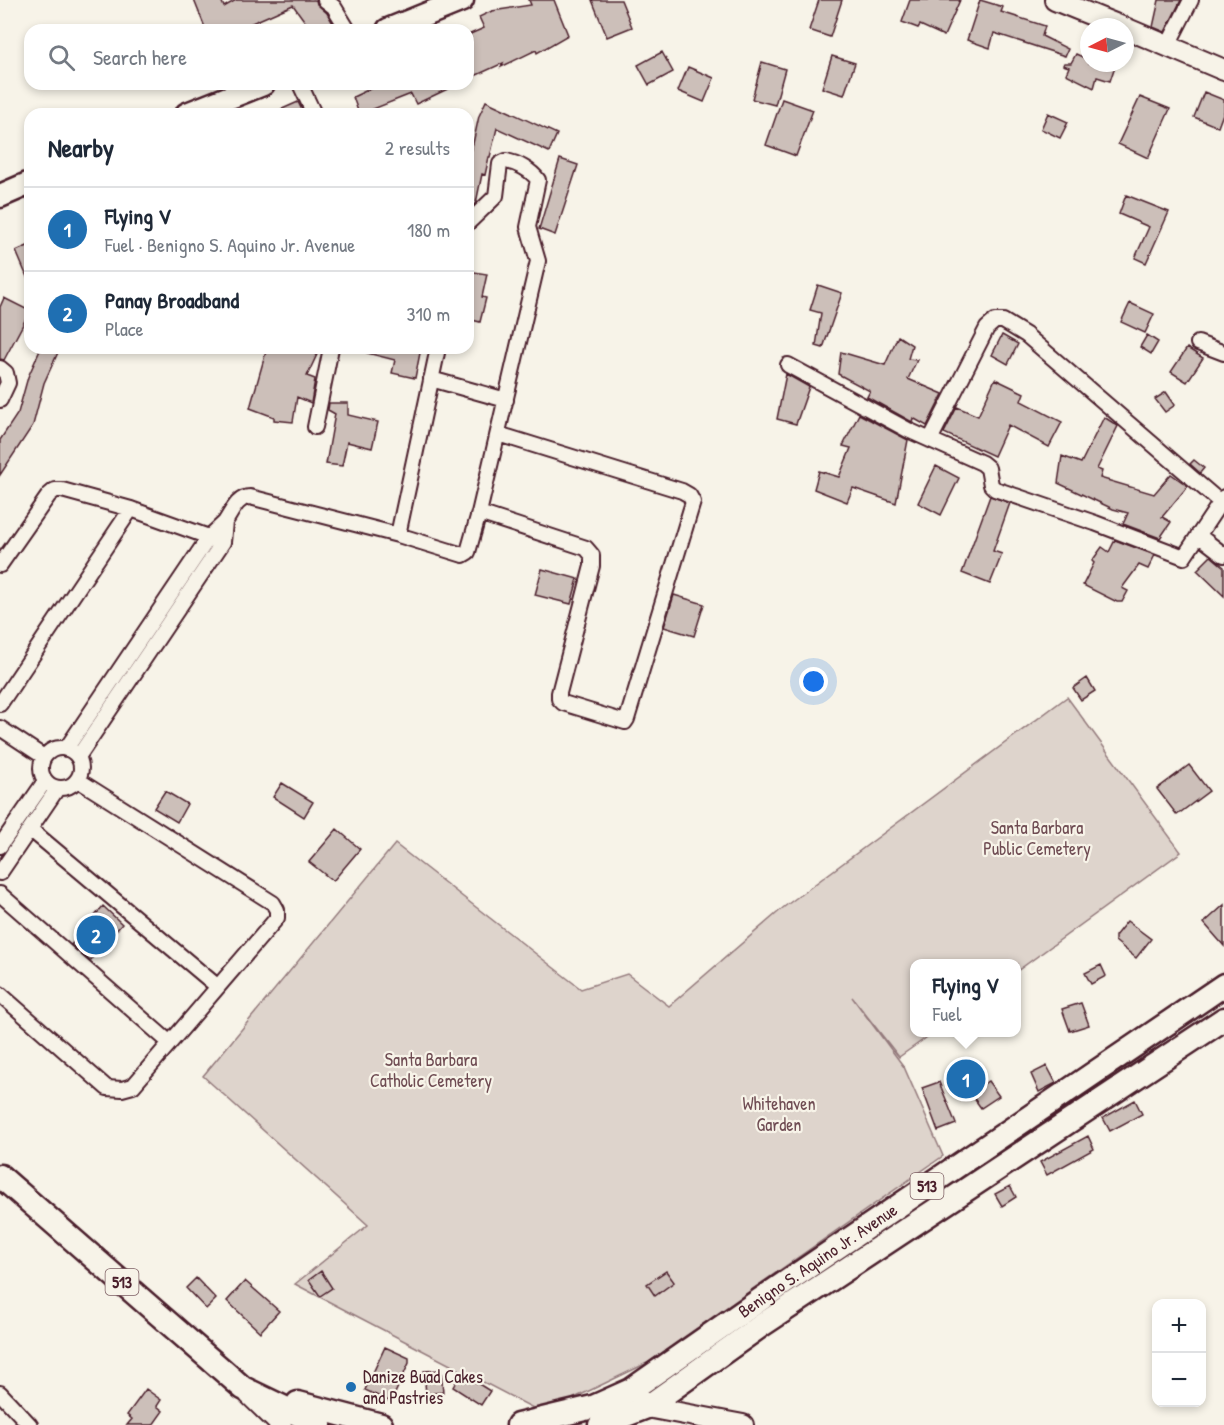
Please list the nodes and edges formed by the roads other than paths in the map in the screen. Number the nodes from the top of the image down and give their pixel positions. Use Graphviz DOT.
graph roads {
  1 [pos="326,0"];
  2 [pos="462,0"];
  3 [pos="1055,0"];
  4 [pos="1191,0"];
  5 [pos="1099,18"];
  6 [pos="344,24"];
  7 [pos="403,24"];
  8 [pos="1134,32"];
  9 [pos="1168,45"];
  10 [pos="1224,70"];
  11 [pos="248,90"];
  12 [pos="303,90"];
  13 [pos="202,108"];
  14 [pos="311,108"];
  15 [pos="24,186"];
  16 [pos="0,196"];
  17 [pos="474,217"];
  18 [pos="1198,343"];
  19 [pos="330,354"];
  20 [pos="437,354"];
  21 [pos="1224,354"];
  22 [pos="788,365"];
  23 [pos="0,368"];
  24 [pos="431,379"];
  25 [pos="0,400"];
  26 [pos="506,400"];
  27 [pos="315,427"];
  28 [pos="498,434"];
  29 [pos="930,440"];
  30 [pos="1222,500"];
  31 [pos="131,508"];
  32 [pos="479,513"];
  33 [pos="225,522"];
  34 [pos="398,535"];
  35 [pos="1198,535"];
  36 [pos="209,537"];
  37 [pos="221,545"];
  38 [pos="1224,555"];
  39 [pos="0,565"];
  40 [pos="0,704"];
  41 [pos="0,728"];
  42 [pos="72,753"];
  43 [pos="44,757"];
  44 [pos="78,780"];
  45 [pos="45,781"];
  46 [pos="57,789"];
  47 [pos="30,829"];
  48 [pos="0,846"];
  49 [pos="0,873"];
  50 [pos="0,894"];
  51 [pos="1224,985"];
  52 [pos="218,987"];
  53 [pos="0,994"];
  54 [pos="1224,1019"];
  55 [pos="170,1043"];
  56 [pos="0,1176"];
  57 [pos="243,1388"];
  58 [pos="631,1390"];
  59 [pos="0,1393"];
  60 [pos="647,1407"];
  61 [pos="30,1425"];
  62 [pos="281,1425"];
  63 [pos="295,1425"];
  64 [pos="321,1425"];
  65 [pos="381,1425"];
  66 [pos="518,1425"];
  67 [pos="598,1425"];
  68 [pos="625,1425"];
  69 [pos="743,1425"];
  1 -- 6 [label="street"];
  2 -- 7 [label="main road"];
  3 -- 5 [label="main road"];
  4 -- 9 [label="street"];
  8 -- 9 [label="main road"];
  9 -- 10 [label="main road"];
  11 -- 13 [label="main road"];
  12 -- 14 [label="street"];
  15 -- 16 [label="main road"];
  17 -- 26 [label="street"];
  18 -- 21 [label="street"];
  19 -- 27 [label="street"];
  20 -- 24 [label="street"];
  22 -- 29 [label="street"];
  23 -- 25 [label="street"];
  24 -- 26 [label="street"];
  24 -- 34 [label="street"];
  26 -- 28 [label="street"];
  28 -- 32 [label="street"];
  28 -- 32 [label="street"];
  29 -- 30 [label="street"];
  29 -- 35 [label="street"];
  30 -- 35 [label="street"];
  31 -- 36 [label="street"];
  31 -- 39 [label="street"];
  31 -- 40 [label="street"];
  32 -- 34 [label="street"];
  33 -- 34 [label="street"];
  33 -- 36 [label="street"];
  33 -- 37 [label="street"];
  35 -- 38 [label="street"];
  36 -- 37 [label="street"];
  36 -- 42 [label="street"];
  37 -- 42 [label="street"];
  41 -- 43 [label="street"];
  42 -- 43 [label="street"];
  42 -- 44 [label="street"];
  43 -- 45 [label="street"];
  44 -- 46 [label="street"];
  44 -- 52 [label="street"];
  45 -- 46 [label="street"];
  45 -- 48 [label="street"];
  46 -- 47 [label="street"];
  47 -- 49 [label="street"];
  47 -- 52 [label="street"];
  50 -- 55 [label="street"];
  51 -- 58 [label="main road, Benigno S. Aquino Jr. Avenue / 513"];
  52 -- 55 [label="street"];
  53 -- 55 [label="street"];
  54 -- 60 [label="main road, Benigno S. Aquino Jr. Avenue / 513"];
  56 -- 57 [label="main road, 513"];
  57 -- 62 [label="main road"];
  57 -- 63 [label="main road"];
  57 -- 64 [label="main road, 513"];
  57 -- 65 [label="main road, 513"];
  58 -- 60 [label="main road"];
  58 -- 66 [label="main road, Benigno S. Aquino Jr. Avenue / 513"];
  58 -- 67 [label="main road"];
  59 -- 61 [label="street"];
  60 -- 67 [label="main road, Benigno S. Aquino Jr. Avenue / 513"];
  60 -- 68 [label="main road"];
  60 -- 69 [label="main road"];
}
